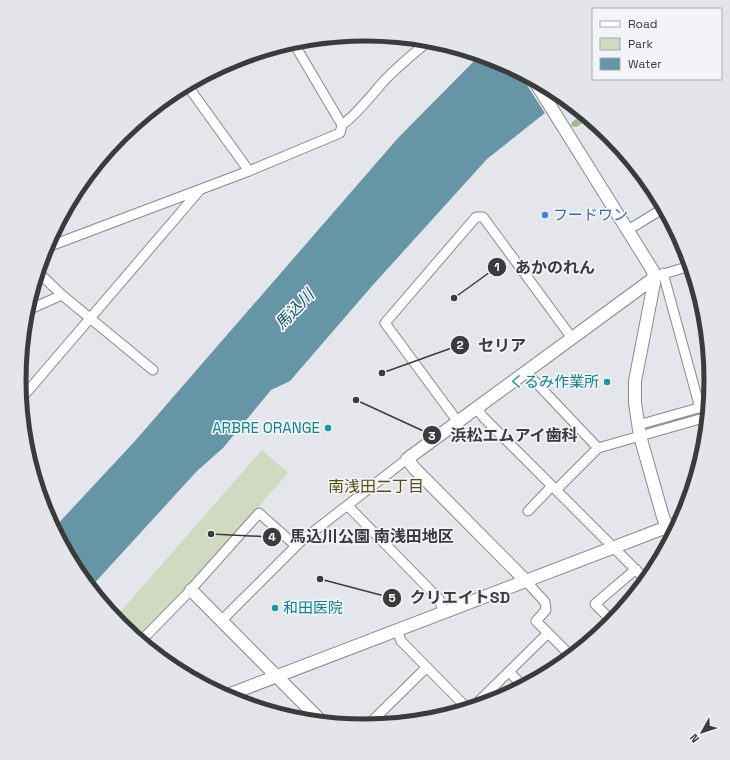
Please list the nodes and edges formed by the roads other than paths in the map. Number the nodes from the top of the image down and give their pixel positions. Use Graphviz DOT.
graph roads {
  1 [pos="422,46"];
  2 [pos="297,48"];
  3 [pos="190,90"];
  4 [pos="540,90"];
  5 [pos="342,125"];
  6 [pos="249,171"];
  7 [pos="200,190"];
  8 [pos="659,211"];
  9 [pos="628,230"];
  10 [pos="54,244"];
  11 [pos="685,268"];
  12 [pos="42,276"];
  13 [pos="659,276"];
  14 [pos="62,295"];
  15 [pos="35,307"];
  16 [pos="91,319"];
  17 [pos="572,338"];
  18 [pos="153,370"];
  19 [pos="526,372"];
  20 [pos="27,393"];
  21 [pos="703,403"];
  22 [pos="703,407"];
  23 [pos="477,408"];
  24 [pos="702,418"];
  25 [pos="458,422"];
  26 [pos="639,430"];
  27 [pos="598,448"];
  28 [pos="408,459"];
  29 [pos="554,488"];
  30 [pos="348,506"];
  31 [pos="528,511"];
  32 [pos="669,531"];
  33 [pos="668,532"];
  34 [pos="296,546"];
  35 [pos="612,547"];
  36 [pos="636,569"];
  37 [pos="642,575"];
  38 [pos="525,580"];
  39 [pos="191,590"];
  40 [pos="443,611"];
  41 [pos="608,617"];
  42 [pos="222,620"];
  43 [pos="397,629"];
  44 [pos="548,633"];
  45 [pos="144,638"];
  46 [pos="567,652"];
  47 [pos="427,667"];
  48 [pos="509,672"];
  49 [pos="276,675"];
  50 [pos="519,682"];
  51 [pos="234,692"];
  52 [pos="483,698"];
  53 [pos="464,704"];
  54 [pos="315,715"];
  55 [pos="375,719"];
  1 -- 5 [label="street"];
  2 -- 5 [label="street"];
  3 -- 6 [label="street"];
  4 -- 9 [label="street"];
  5 -- 6 [label="street"];
  6 -- 7 [label="street"];
  7 -- 10 [label="street"];
  7 -- 16 [label="street"];
  8 -- 9 [label="street"];
  9 -- 13 [label="street"];
  11 -- 13 [label="street"];
  12 -- 14 [label="street"];
  13 -- 17 [label="street"];
  13 -- 21 [label="street"];
  13 -- 26 [label="street"];
  14 -- 15 [label="street"];
  14 -- 16 [label="street"];
  16 -- 18 [label="street"];
  16 -- 20 [label="street"];
  17 -- 19 [label="street"];
  17 -- 25 [label="street"];
  19 -- 23 [label="street"];
  19 -- 27 [label="street"];
  22 -- 26 [label="street"];
  23 -- 25 [label="street"];
  23 -- 29 [label="street"];
  24 -- 26 [label="street"];
  25 -- 28 [label="street"];
  26 -- 27 [label="street"];
  26 -- 32 [label="street"];
  27 -- 29 [label="street"];
  28 -- 30 [label="street"];
  28 -- 38 [label="street"];
  29 -- 31 [label="street"];
  29 -- 35 [label="street"];
  30 -- 34 [label="street"];
  30 -- 40 [label="street"];
  33 -- 35 [label="street"];
  34 -- 39 [label="street"];
  34 -- 42 [label="street"];
  35 -- 36 [label="street"];
  35 -- 38 [label="street"];
  36 -- 37 [label="street"];
  36 -- 41 [label="street"];
  38 -- 40 [label="street"];
  38 -- 44 [label="street"];
  39 -- 42 [label="street"];
  39 -- 45 [label="street"];
  40 -- 43 [label="street"];
  42 -- 49 [label="street"];
  43 -- 47 [label="street"];
  43 -- 49 [label="street"];
  44 -- 46 [label="street"];
  44 -- 48 [label="street"];
  47 -- 53 [label="street"];
  47 -- 55 [label="street"];
  48 -- 50 [label="street"];
  48 -- 52 [label="street"];
  49 -- 51 [label="street"];
  49 -- 54 [label="street"];
}
